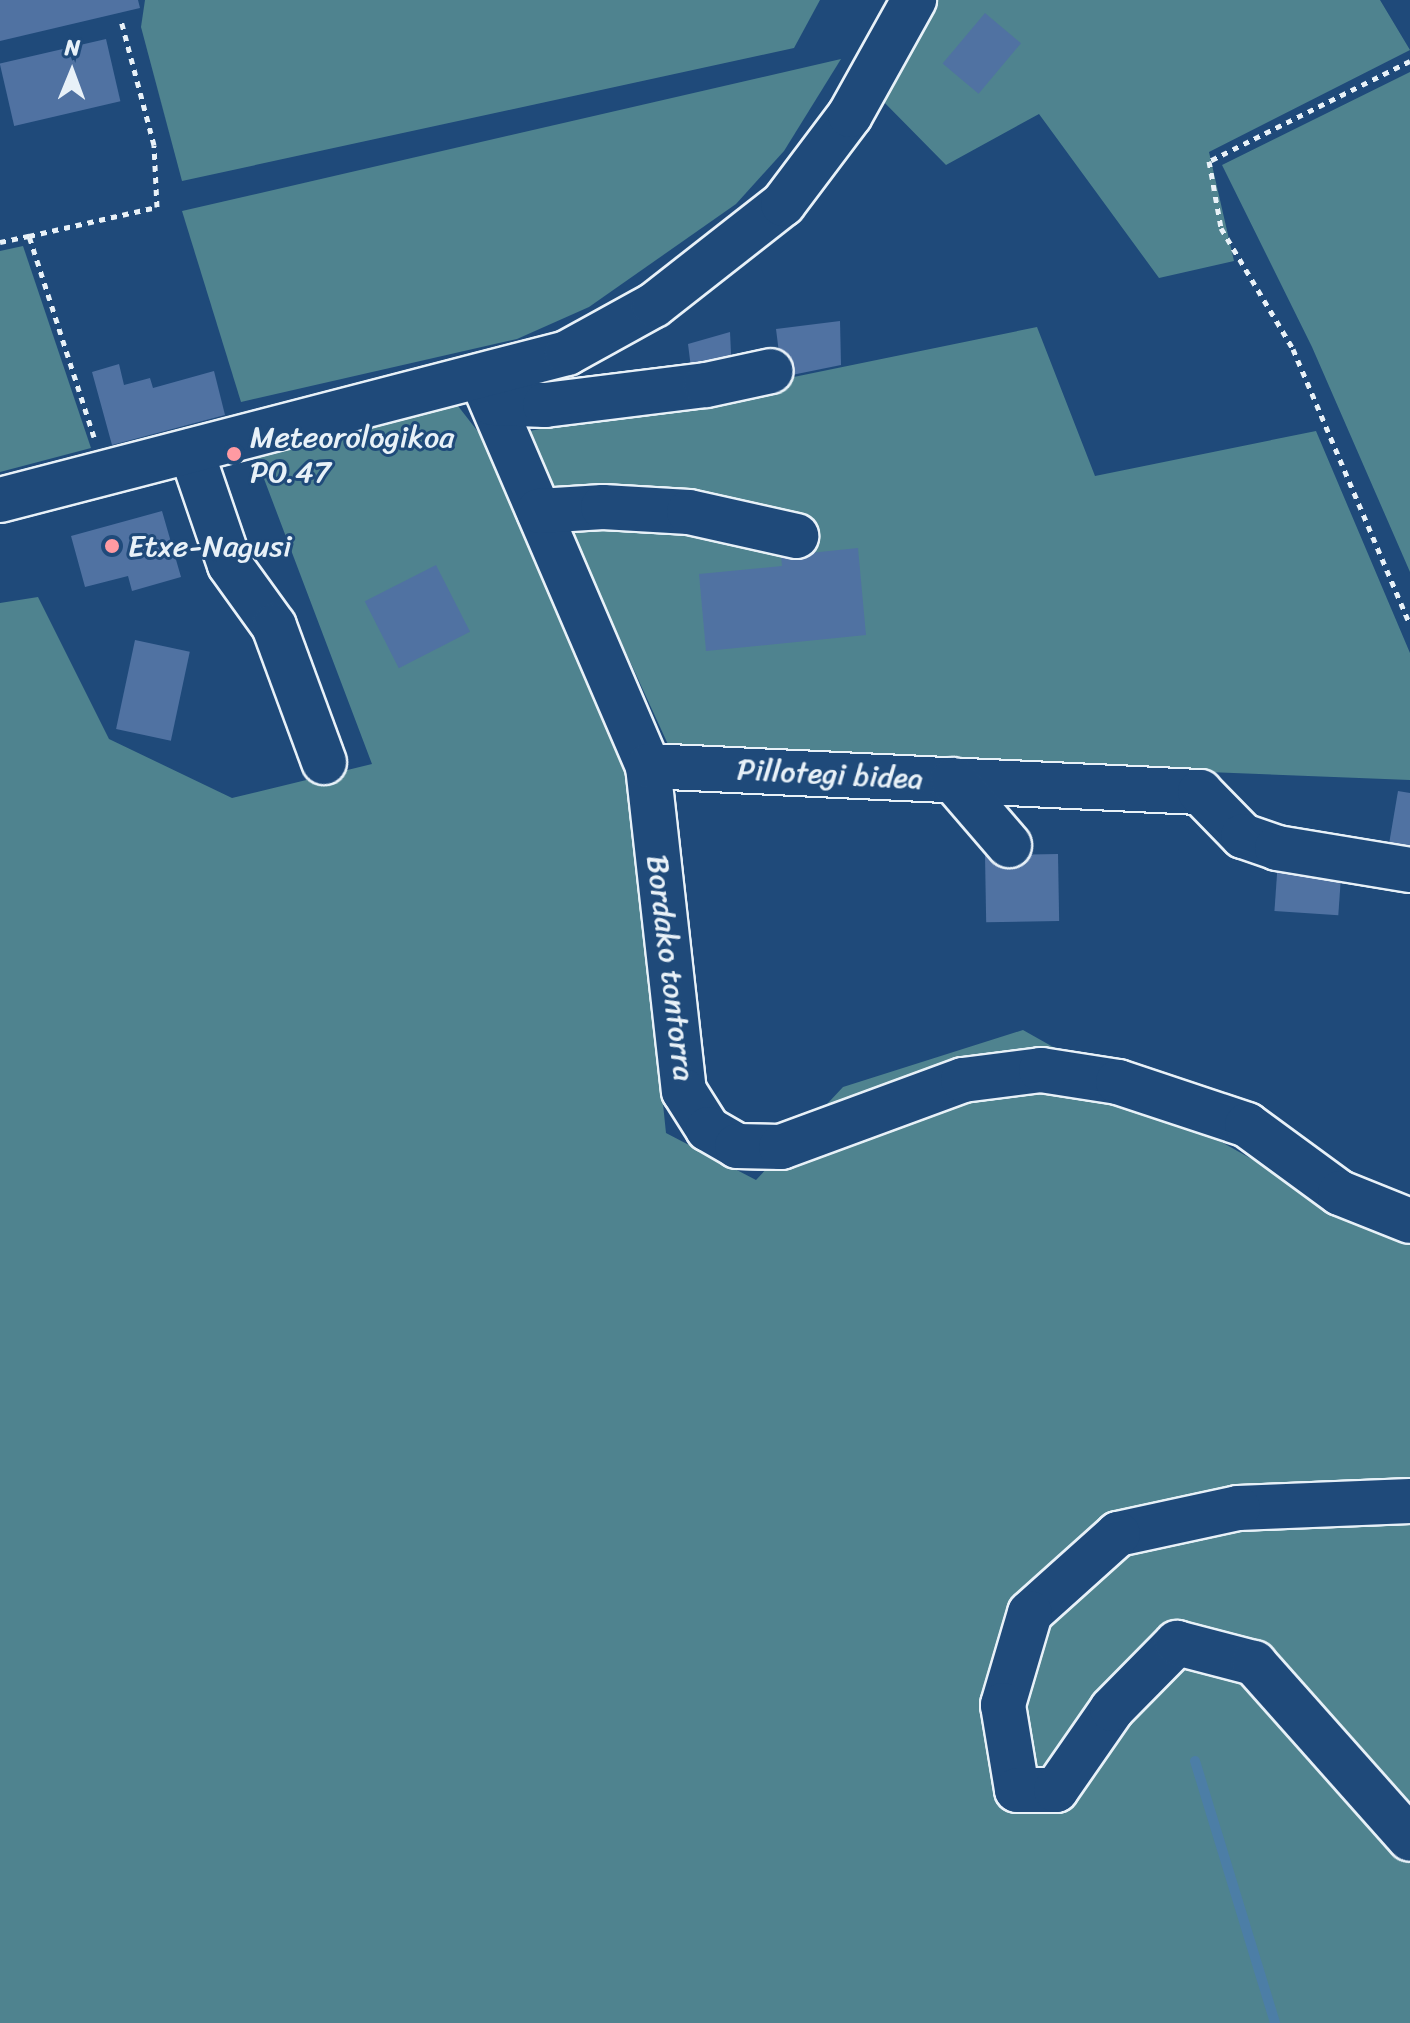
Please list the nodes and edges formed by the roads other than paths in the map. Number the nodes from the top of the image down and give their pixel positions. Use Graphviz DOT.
graph roads {
  1 [pos="914,0"];
  2 [pos="771,371"];
  3 [pos="488,391"];
  4 [pos="191,451"];
  5 [pos="0,500"];
  6 [pos="539,511"];
  7 [pos="796,536"];
  8 [pos="324,762"];
  9 [pos="648,766"];
  10 [pos="953,780"];
  11 [pos="1009,845"];
  12 [pos="1410,870"];
  13 [pos="1410,1221"];
  14 [pos="1410,1501"];
  15 [pos="1410,1839"];
  1 -- 3 [label="street"];
  2 -- 3 [label="street"];
  3 -- 4 [label="street"];
  3 -- 6 [label="street"];
  4 -- 5 [label="street"];
  4 -- 8 [label="street"];
  6 -- 7 [label="street"];
  6 -- 9 [label="street"];
  9 -- 10 [label="street, Pillotegi bidea"];
  9 -- 13 [label="street, Bordako tontorra"];
  10 -- 11 [label="street"];
  10 -- 12 [label="street, Pillotegi bidea"];
  14 -- 15 [label="street"];
}
